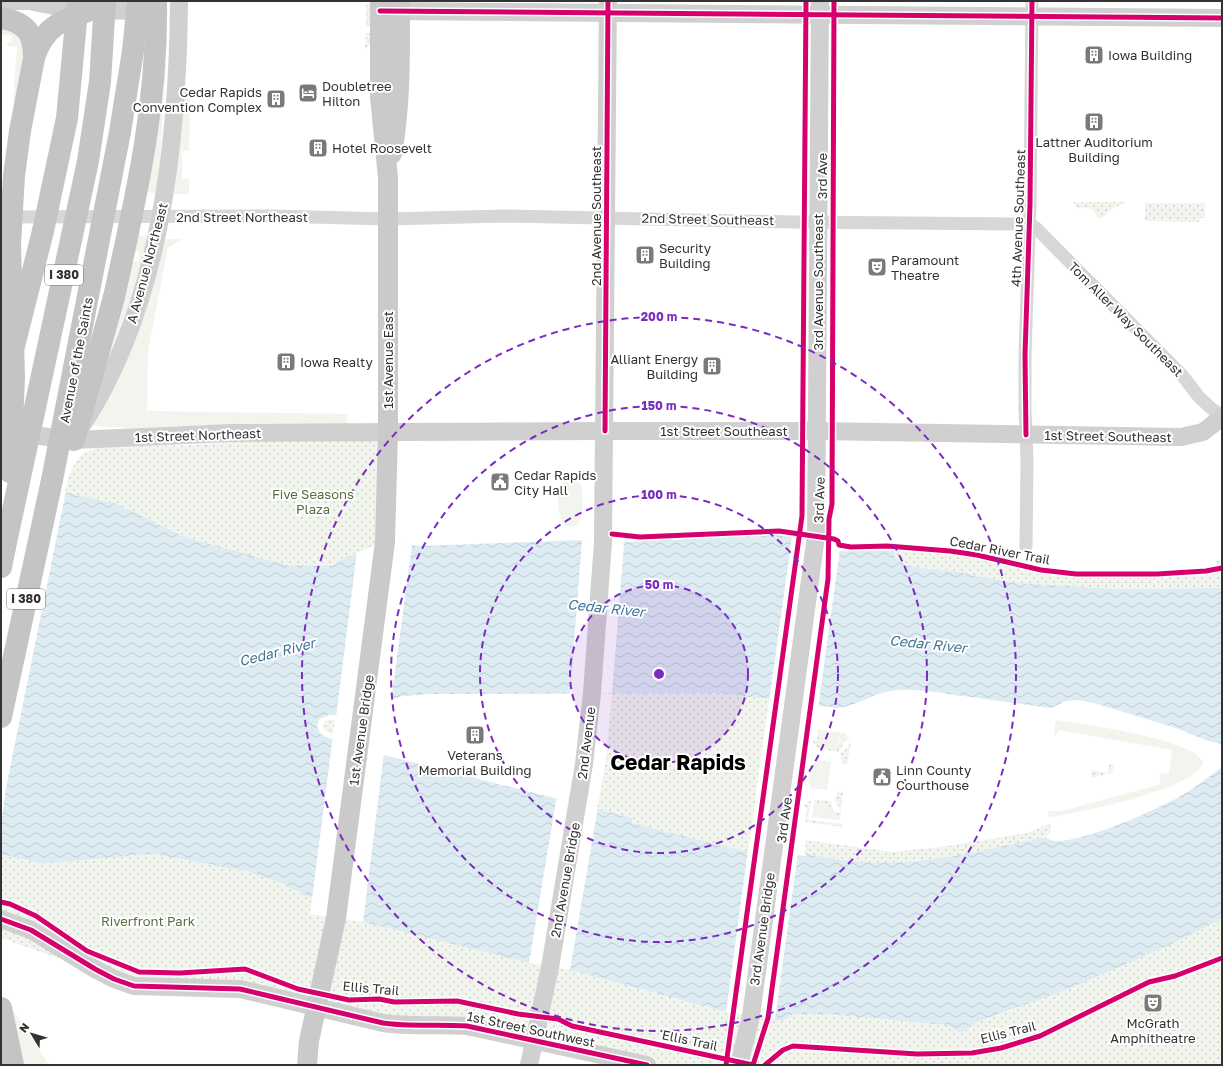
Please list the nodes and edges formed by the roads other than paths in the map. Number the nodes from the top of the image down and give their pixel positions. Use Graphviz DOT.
graph roads {
  1 [pos="30,1"];
  2 [pos="138,1"];
  3 [pos="156,1"];
  4 [pos="180,1"];
  5 [pos="1,2"];
  6 [pos="90,4"];
  7 [pos="380,6"];
  8 [pos="400,6"];
  9 [pos="608,7"];
  10 [pos="820,8"];
  11 [pos="1032,9"];
  12 [pos="1,18"];
  13 [pos="1222,18"];
  14 [pos="180,22"];
  15 [pos="34,58"];
  16 [pos="388,178"];
  17 [pos="1,217"];
  18 [pos="161,217"];
  19 [pos="606,218"];
  20 [pos="388,219"];
  21 [pos="818,222"];
  22 [pos="1029,224"];
  23 [pos="28,295"];
  24 [pos="1,385"];
  25 [pos="1222,416"];
  26 [pos="5,430"];
  27 [pos="605,431"];
  28 [pos="817,431"];
  29 [pos="388,432"];
  30 [pos="1026,435"];
  31 [pos="74,440"];
  32 [pos="385,542"];
  33 [pos="1026,546"];
  34 [pos="3,557"];
  35 [pos="592,693"];
  36 [pos="793,710"];
  37 [pos="2,711"];
  38 [pos="1,734"];
  39 [pos="579,793"];
  40 [pos="1,919"];
  41 [pos="316,1007"];
  42 [pos="1,1008"];
  43 [pos="309,1041"];
  44 [pos="534,1041"];
  45 [pos="13,1065"];
  46 [pos="299,1065"];
  47 [pos="307,1065"];
  48 [pos="529,1065"];
  49 [pos="647,1065"];
  50 [pos="739,1065"];
  1 -- 5 [label="main road"];
  1 -- 6 [label="main road"];
  2 -- 37 [label="highway, Avenue of the Saints / I 380, bridge"];
  3 -- 31 [label="highway, bridge"];
  4 -- 14 [label="main road, A Avenue Northeast"];
  6 -- 14 [label="main road"];
  6 -- 15 [label="highway"];
  6 -- 23 [label="highway, bridge"];
  6 -- 34 [label="highway, I 380, bridge"];
  7 -- 8 [label="main road"];
  7 -- 16 [label="main road, 1st Avenue East"];
  8 -- 9 [label="main road"];
  8 -- 16 [label="main road, 1st Avenue East"];
  9 -- 10 [label="main road"];
  9 -- 19 [label="main road, 2nd Avenue Southeast"];
  10 -- 11 [label="main road"];
  10 -- 21 [label="main road, 3rd Avenue Southeast"];
  11 -- 13 [label="main road"];
  11 -- 22 [label="street, 4th Avenue Southeast"];
  12 -- 15 [label="highway"];
  14 -- 18 [label="main road, A Avenue Northeast"];
  15 -- 34 [label="highway, bridge"];
  16 -- 20 [label="main road, 1st Avenue East"];
  17 -- 18 [label="street, 2nd Street Northeast"];
  18 -- 20 [label="street, 2nd Street Northeast"];
  18 -- 31 [label="main road, A Avenue Northeast"];
  19 -- 20 [label="street, 2nd Street Southeast"];
  19 -- 21 [label="street, 2nd Street Southeast"];
  19 -- 27 [label="main road, 2nd Avenue Southeast"];
  20 -- 29 [label="main road, 1st Avenue East"];
  21 -- 22 [label="street, 2nd Street Southeast"];
  21 -- 28 [label="main road, 3rd Avenue Southeast"];
  22 -- 25 [label="street, Tom Aller Way Southeast"];
  22 -- 30 [label="street, 4th Avenue Southeast"];
  23 -- 24 [label="highway"];
  23 -- 26 [label="highway"];
  25 -- 30 [label="main road, 1st Street Southeast"];
  26 -- 31 [label="main road, 1st Street Northeast"];
  27 -- 28 [label="main road, 1st Street Southeast"];
  27 -- 29 [label="main road, 1st Street Southeast"];
  27 -- 35 [label="main road, 2nd Avenue Southeast"];
  28 -- 30 [label="main road, 1st Street Southeast"];
  28 -- 36 [label="main road, 3rd Avenue Southeast"];
  29 -- 31 [label="main road, 1st Street Northeast"];
  29 -- 32 [label="main road, 1st Avenue East"];
  30 -- 33 [label="street, 4th Avenue Southeast"];
  32 -- 41 [label="main road, 1st Avenue Bridge"];
  35 -- 39 [label="main road, 2nd Avenue"];
  36 -- 50 [label="main road, 3rd Avenue Bridge"];
  37 -- 38 [label="highway, Avenue of the Saints"];
  39 -- 44 [label="main road, 2nd Avenue Bridge"];
  40 -- 41 [label="main road, 1st Street Southwest"];
  41 -- 43 [label="main road, 1st Avenue Bridge"];
  41 -- 44 [label="main road, 1st Street Southwest"];
  42 -- 45 [label="highway"];
  43 -- 46 [label="main road"];
  43 -- 47 [label="main road"];
  44 -- 48 [label="main road, 2nd Avenue Bridge"];
  44 -- 49 [label="main road, 1st Street Southwest"];
}
